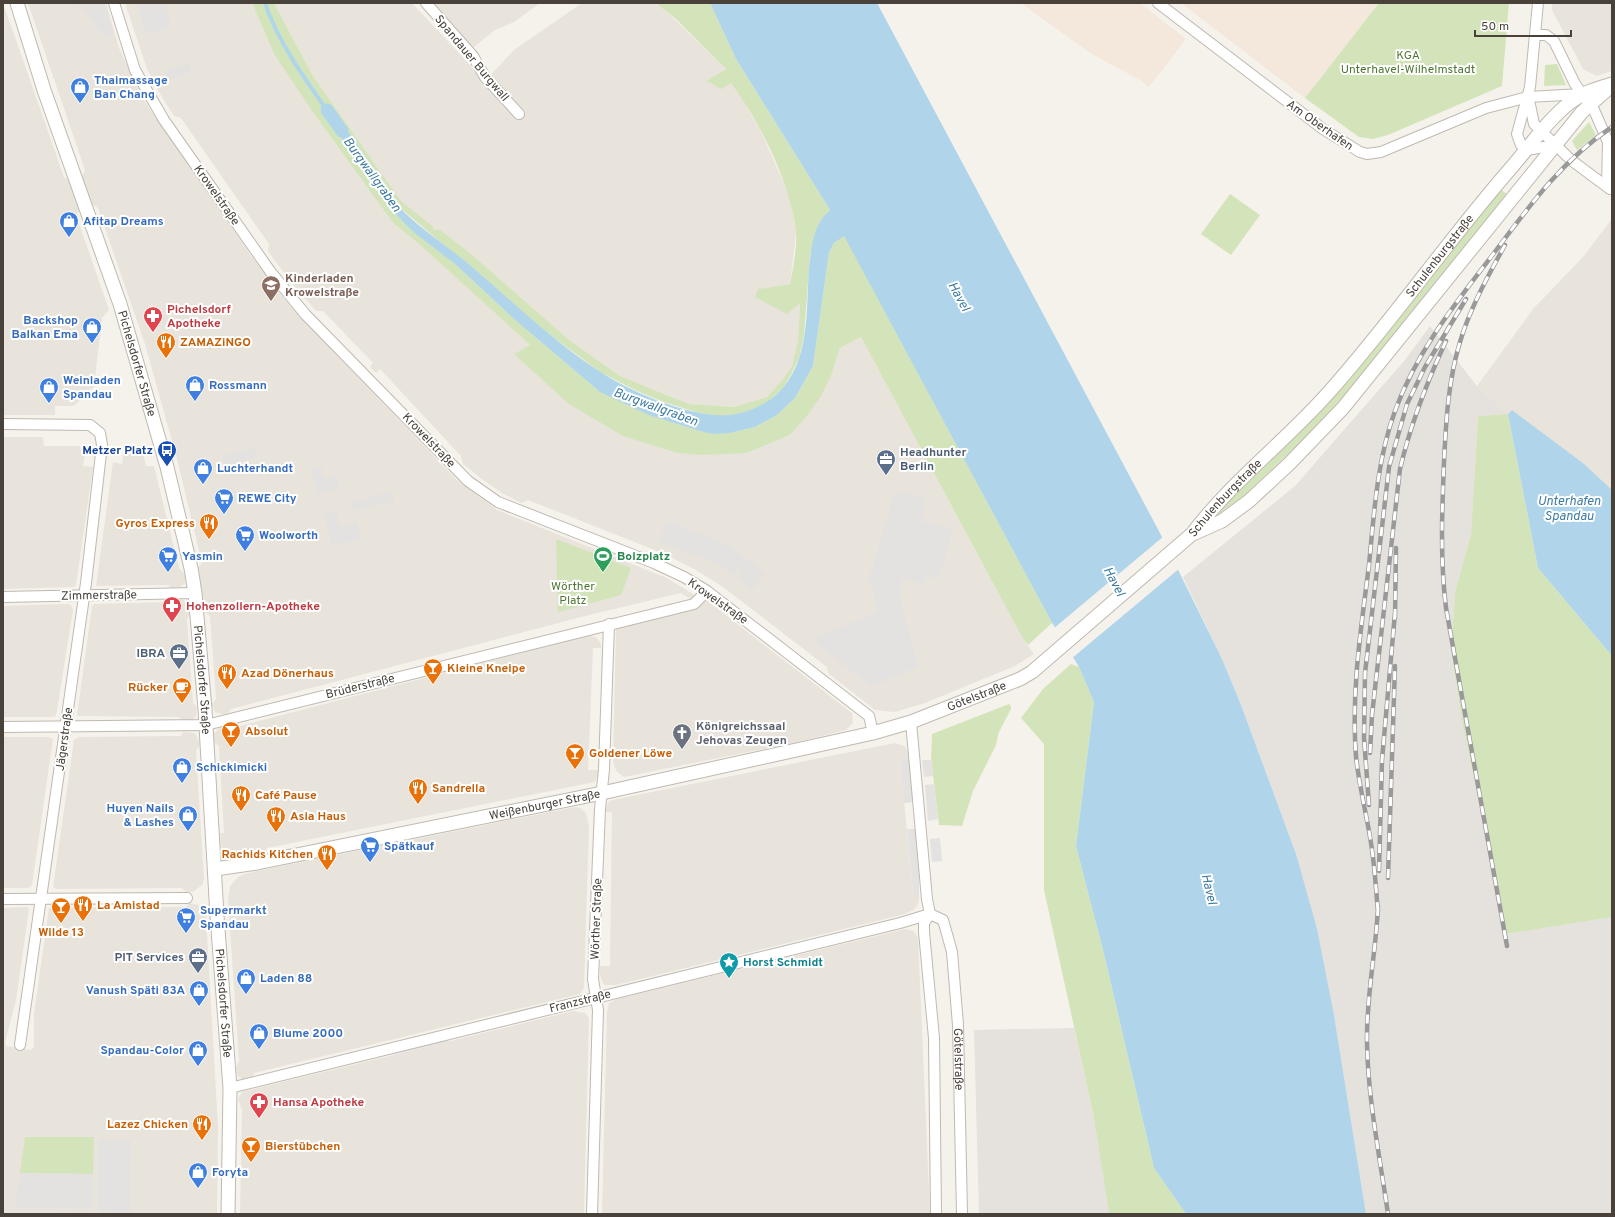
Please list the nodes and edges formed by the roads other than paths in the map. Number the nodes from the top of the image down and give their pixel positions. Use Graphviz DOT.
graph roads {
  1 [pos="16,3"];
  2 [pos="114,3"];
  3 [pos="426,3"];
  4 [pos="1158,3"];
  5 [pos="1538,3"];
  6 [pos="1536,35"];
  7 [pos="1612,85"];
  8 [pos="1528,98"];
  9 [pos="1586,99"];
  10 [pos="519,114"];
  11 [pos="1542,132"];
  12 [pos="1555,145"];
  13 [pos="1527,150"];
  14 [pos="1609,188"];
  15 [pos="3,424"];
  16 [pos="1192,534"];
  17 [pos="707,591"];
  18 [pos="195,593"];
  19 [pos="84,595"];
  20 [pos="3,597"];
  21 [pos="609,624"];
  22 [pos="911,722"];
  23 [pos="206,725"];
  24 [pos="3,727"];
  25 [pos="65,728"];
  26 [pos="873,733"];
  27 [pos="602,793"];
  28 [pos="215,869"];
  29 [pos="187,898"];
  30 [pos="3,899"];
  31 [pos="40,900"];
  32 [pos="930,914"];
  33 [pos="596,997"];
  34 [pos="20,1045"];
  35 [pos="230,1088"];
  36 [pos="228,1214"];
  37 [pos="592,1214"];
  38 [pos="936,1214"];
  39 [pos="962,1214"];
  1 -- 18 [label="street, Pichelsdorfer Straße"];
  2 -- 17 [label="street, Krowelstraße"];
  3 -- 10 [label="street, Spandauer Burgwall"];
  4 -- 8 [label="street, Am Oberhafen"];
  5 -- 6 [label="street"];
  6 -- 8 [label="street"];
  6 -- 9 [label="street"];
  7 -- 9 [label="street, Schulenburgstraße"];
  8 -- 9 [label="street, Am Oberhafen"];
  8 -- 11 [label="street"];
  8 -- 13 [label="street"];
  9 -- 11 [label="street, Schulenburgstraße"];
  9 -- 12 [label="street, Schulenburgstraße"];
  9 -- 14 [label="street"];
  11 -- 12 [label="street"];
  11 -- 13 [label="street, Schulenburgstraße"];
  12 -- 13 [label="street"];
  12 -- 14 [label="street"];
  12 -- 16 [label="street, Schulenburgstraße"];
  13 -- 16 [label="street, Schulenburgstraße"];
  15 -- 19 [label="street, Jägerstraße"];
  16 -- 22 [label="street, Götelstraße"];
  17 -- 21 [label="street, Brüderstraße"];
  17 -- 26 [label="street, Krowelstraße"];
  18 -- 19 [label="street, Zimmerstraße"];
  18 -- 23 [label="street, Pichelsdorfer Straße"];
  19 -- 20 [label="street, Zimmerstraße"];
  19 -- 25 [label="street, Jägerstraße"];
  21 -- 23 [label="street, Brüderstraße"];
  21 -- 27 [label="street, Wörther Straße"];
  22 -- 26 [label="street, Götelstraße"];
  22 -- 32 [label="street, Götelstraße"];
  23 -- 25 [label="street, Brüderstraße"];
  23 -- 28 [label="street, Pichelsdorfer Straße"];
  24 -- 25 [label="street, Brüderstraße"];
  25 -- 31 [label="street, Jägerstraße"];
  26 -- 27 [label="street, Weißenburger Straße"];
  27 -- 28 [label="street, Weißenburger Straße"];
  27 -- 33 [label="street, Wörther Straße"];
  28 -- 35 [label="street, Pichelsdorfer Straße"];
  29 -- 31 [label="street"];
  30 -- 31 [label="street"];
  31 -- 34 [label="street, Jägerstraße"];
  32 -- 33 [label="street, Franzstraße"];
  32 -- 38 [label="street, Götelstraße"];
  32 -- 39 [label="street, Götelstraße"];
  33 -- 35 [label="street, Franzstraße"];
  33 -- 37 [label="street, Wörther Straße"];
  35 -- 36 [label="street, Pichelsdorfer Straße"];
}
